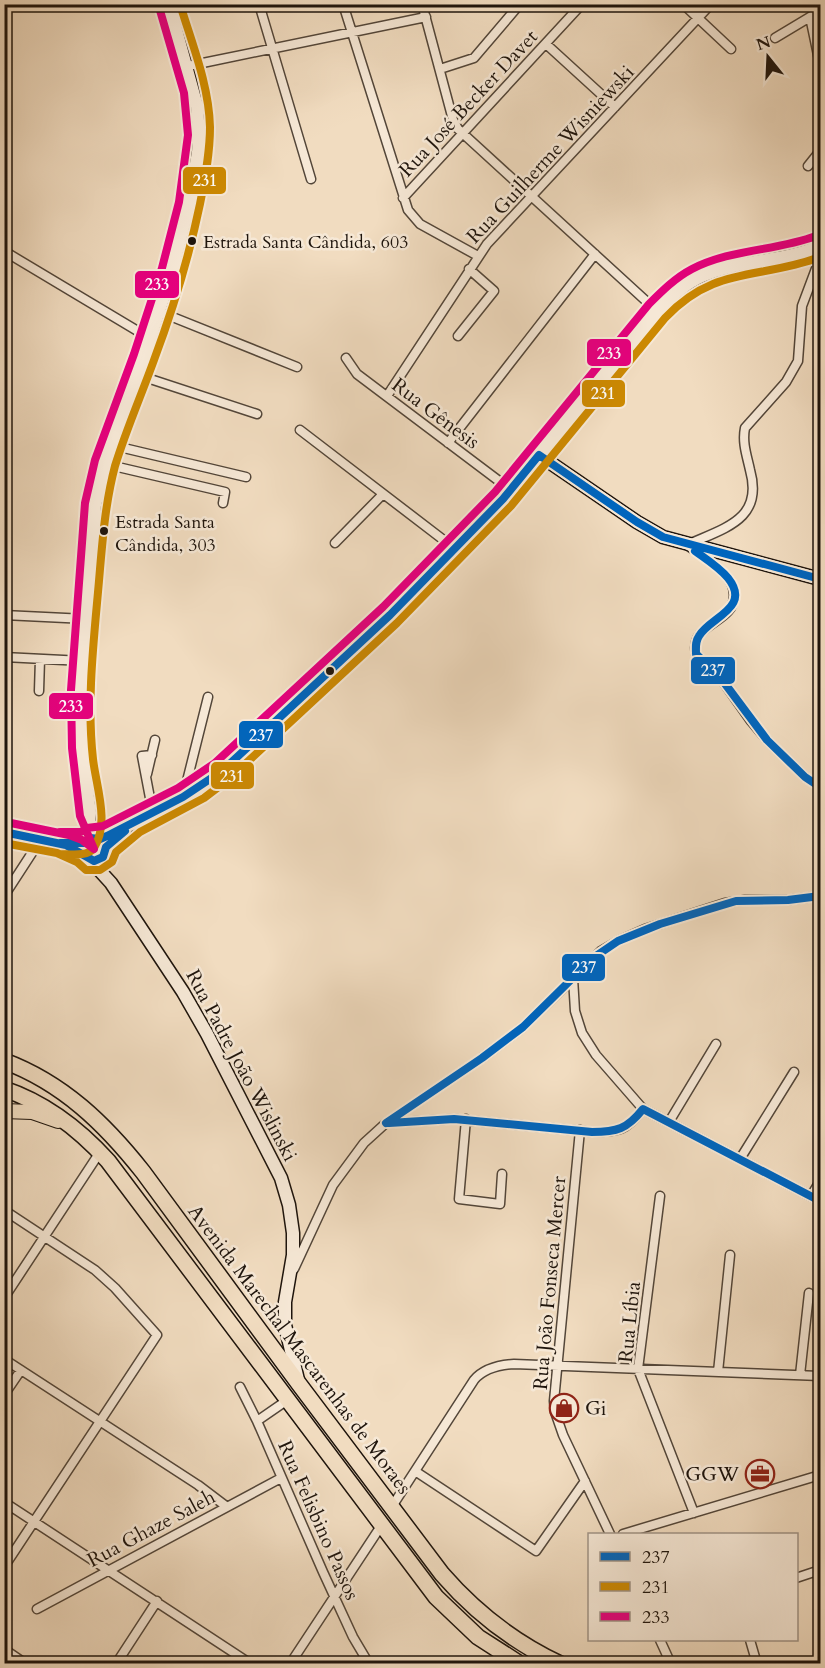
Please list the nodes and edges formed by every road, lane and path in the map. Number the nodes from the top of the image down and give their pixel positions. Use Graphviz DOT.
graph roads {
  1 [pos="169,4"];
  2 [pos="259,4"];
  3 [pos="343,4"];
  4 [pos="422,4"];
  5 [pos="520,4"];
  6 [pos="582,4"];
  7 [pos="683,4"];
  8 [pos="711,4"];
  9 [pos="820,11"];
  10 [pos="426,16"];
  11 [pos="810,17"];
  12 [pos="698,18"];
  13 [pos="351,32"];
  14 [pos="775,38"];
  15 [pos="546,44"];
  16 [pos="273,49"];
  17 [pos="731,49"];
  18 [pos="820,65"];
  19 [pos="188,66"];
  20 [pos="440,69"];
  21 [pos="615,107"];
  22 [pos="462,134"];
  23 [pos="820,150"];
  24 [pos="808,166"];
  25 [pos="311,179"];
  26 [pos="531,196"];
  27 [pos="403,198"];
  28 [pos="820,246"];
  29 [pos="4,250"];
  30 [pos="595,254"];
  31 [pos="478,256"];
  32 [pos="820,258"];
  33 [pos="469,269"];
  34 [pos="817,276"];
  35 [pos="657,311"];
  36 [pos="160,312"];
  37 [pos="458,336"];
  38 [pos="151,339"];
  39 [pos="346,358"];
  40 [pos="297,368"];
  41 [pos="138,375"];
  42 [pos="387,396"];
  43 [pos="258,414"];
  44 [pos="300,430"];
  45 [pos="448,442"];
  46 [pos="111,445"];
  47 [pos="540,454"];
  48 [pos="105,464"];
  49 [pos="246,477"];
  50 [pos="511,490"];
  51 [pos="383,494"];
  52 [pos="223,503"];
  53 [pos="335,543"];
  54 [pos="687,545"];
  55 [pos="454,548"];
  56 [pos="820,579"];
  57 [pos="4,615"];
  58 [pos="86,619"];
  59 [pos="4,657"];
  60 [pos="40,659"];
  61 [pos="83,661"];
  62 [pos="39,691"];
  63 [pos="208,697"];
  64 [pos="155,740"];
  65 [pos="820,787"];
  66 [pos="183,797"];
  67 [pos="157,811"];
  68 [pos="90,813"];
  69 [pos="4,832"];
  70 [pos="41,839"];
  71 [pos="104,847"];
  72 [pos="86,849"];
  73 [pos="111,883"];
  74 [pos="4,896"];
  75 [pos="820,896"];
  76 [pos="573,978"];
  77 [pos="716,1044"];
  78 [pos="4,1061"];
  79 [pos="4,1071"];
  80 [pos="794,1072"];
  81 [pos="5,1092"];
  82 [pos="643,1108"];
  83 [pos="4,1111"];
  84 [pos="466,1119"];
  85 [pos="669,1122"];
  86 [pos="386,1124"];
  87 [pos="77,1130"];
  88 [pos="580,1130"];
  89 [pos="100,1152"];
  90 [pos="740,1159"];
  91 [pos="502,1174"];
  92 [pos="820,1181"];
  93 [pos="660,1196"];
  94 [pos="811,1196"];
  95 [pos="820,1201"];
  96 [pos="4,1210"];
  97 [pos="45,1236"];
  98 [pos="730,1255"];
  99 [pos="289,1281"];
  100 [pos="809,1293"];
  101 [pos="4,1298"];
  102 [pos="256,1326"];
  103 [pos="232,1328"];
  104 [pos="292,1349"];
  105 [pos="4,1359"];
  106 [pos="556,1366"];
  107 [pos="638,1369"];
  108 [pos="21,1370"];
  109 [pos="718,1372"];
  110 [pos="800,1375"];
  111 [pos="820,1376"];
  112 [pos="299,1384"];
  113 [pos="240,1388"];
  114 [pos="4,1395"];
  115 [pos="286,1401"];
  116 [pos="312,1401"];
  117 [pos="100,1421"];
  118 [pos="257,1421"];
  119 [pos="309,1430"];
  120 [pos="415,1471"];
  121 [pos="820,1475"];
  122 [pos="281,1478"];
  123 [pos="585,1481"];
  124 [pos="4,1502"];
  125 [pos="388,1504"];
  126 [pos="227,1507"];
  127 [pos="694,1513"];
  128 [pos="34,1521"];
  129 [pos="381,1526"];
  130 [pos="610,1533"];
  131 [pos="626,1533"];
  132 [pos="427,1556"];
  133 [pos="409,1563"];
  134 [pos="4,1567"];
  135 [pos="108,1569"];
  136 [pos="820,1570"];
  137 [pos="798,1577"];
  138 [pos="335,1596"];
  139 [pos="157,1601"];
  140 [pos="37,1609"];
  141 [pos="660,1641"];
  142 [pos="750,1641"];
  143 [pos="4,1649"];
  144 [pos="26,1664"];
  145 [pos="116,1664"];
  146 [pos="251,1664"];
  147 [pos="290,1664"];
  148 [pos="369,1664"];
  149 [pos="520,1664"];
  150 [pos="560,1664"];
  151 [pos="671,1664"];
  152 [pos="758,1664"];
  1 -- 19 [label="main road"];
  2 -- 16 [label="street"];
  3 -- 13 [label="street"];
  4 -- 10 [label="street"];
  5 -- 20 [label="street"];
  6 -- 15 [label="street, Rua José Becker Davet"];
  7 -- 12 [label="street"];
  8 -- 12 [label="street, Rua Guilherme Wisniewski"];
  9 -- 11 [label="street"];
  10 -- 13 [label="street"];
  10 -- 20 [label="street"];
  11 -- 14 [label="street"];
  11 -- 18 [label="street"];
  12 -- 17 [label="street"];
  12 -- 21 [label="street, Rua Guilherme Wisniewski"];
  13 -- 16 [label="street"];
  13 -- 27 [label="street"];
  15 -- 21 [label="street"];
  15 -- 22 [label="street, Rua José Becker Davet"];
  16 -- 19 [label="street"];
  16 -- 25 [label="street"];
  19 -- 36 [label="main road"];
  20 -- 22 [label="street"];
  21 -- 26 [label="street, Rua Guilherme Wisniewski"];
  22 -- 26 [label="street"];
  22 -- 27 [label="street, Rua José Becker Davet"];
  23 -- 24 [label="street"];
  26 -- 30 [label="street"];
  26 -- 31 [label="street, Rua Guilherme Wisniewski"];
  27 -- 31 [label="street"];
  28 -- 35 [label="main road"];
  29 -- 38 [label="street"];
  30 -- 35 [label="street"];
  30 -- 45 [label="street"];
  31 -- 33 [label="street, Rua Guilherme Wisniewski"];
  32 -- 34 [label="street"];
  33 -- 37 [label="street"];
  33 -- 42 [label="street, Rua Guilherme Wisniewski"];
  34 -- 54 [label="street"];
  35 -- 47 [label="main road"];
  36 -- 38 [label="main road"];
  36 -- 40 [label="street"];
  38 -- 41 [label="main road"];
  39 -- 42 [label="street, Rua Gênesis"];
  41 -- 43 [label="street"];
  41 -- 46 [label="main road"];
  42 -- 45 [label="street, Rua Gênesis"];
  44 -- 51 [label="street"];
  45 -- 50 [label="street, Rua Gênesis"];
  46 -- 48 [label="main road"];
  46 -- 49 [label="street"];
  47 -- 50 [label="main road"];
  47 -- 54 [label="main road"];
  48 -- 52 [label="street"];
  48 -- 58 [label="main road"];
  50 -- 55 [label="main road"];
  51 -- 53 [label="street"];
  51 -- 55 [label="street"];
  54 -- 56 [label="main road"];
  54 -- 65 [label="street"];
  55 -- 66 [label="main road"];
  57 -- 58 [label="street"];
  58 -- 61 [label="main road"];
  59 -- 60 [label="street"];
  60 -- 61 [label="street"];
  60 -- 62 [label="street"];
  61 -- 68 [label="main road"];
  63 -- 66 [label="street"];
  64 -- 67 [label="street"];
  66 -- 67 [label="main road"];
  67 -- 71 [label="main road"];
  68 -- 71 [label="main road, Rua Padre João Wislinski"];
  68 -- 72 [label="main road"];
  69 -- 70 [label="main road, Rua Padre João Wislinski"];
  70 -- 72 [label="main road, Rua Padre João Wislinski"];
  70 -- 74 [label="street"];
  71 -- 72 [label="main road"];
  71 -- 72 [label="main road"];
  71 -- 73 [label="main road, Rua Padre João Wislinski"];
  72 -- 73 [label="main road, Rua Padre João Wislinski"];
  73 -- 99 [label="main road, Rua Padre João Wislinski"];
  75 -- 76 [label="street"];
  76 -- 82 [label="street"];
  76 -- 86 [label="street"];
  77 -- 85 [label="street"];
  78 -- 102 [label="highway, Avenida Marechal Mascarenhas de Moraes"];
  79 -- 81 [label="highway"];
  80 -- 90 [label="street"];
  81 -- 87 [label="highway, Avenida Marechal Mascarenhas de Moraes"];
  82 -- 85 [label="street"];
  82 -- 88 [label="street"];
  83 -- 87 [label="main road"];
  84 -- 86 [label="street"];
  84 -- 88 [label="street"];
  84 -- 91 [label="street"];
  85 -- 90 [label="street"];
  86 -- 99 [label="street"];
  87 -- 89 [label="highway, Avenida Marechal Mascarenhas de Moraes"];
  88 -- 106 [label="street, Rua João Fonseca Mercer"];
  89 -- 97 [label="street"];
  89 -- 103 [label="highway, Avenida Marechal Mascarenhas de Moraes"];
  90 -- 94 [label="street"];
  92 -- 94 [label="street"];
  93 -- 107 [label="street, Rua Líbia"];
  94 -- 95 [label="street"];
  96 -- 97 [label="street"];
  97 -- 101 [label="street"];
  97 -- 117 [label="street"];
  98 -- 109 [label="street"];
  99 -- 104 [label="main road, Rua Padre João Wislinski"];
  100 -- 110 [label="street"];
  102 -- 103 [label="highway"];
  102 -- 112 [label="highway, Avenida Marechal Mascarenhas de Moraes"];
  103 -- 115 [label="highway, Avenida Marechal Mascarenhas de Moraes"];
  104 -- 112 [label="main road"];
  104 -- 116 [label="main road"];
  105 -- 108 [label="street"];
  106 -- 107 [label="street"];
  106 -- 120 [label="street"];
  106 -- 123 [label="street, Rua João Fonseca Mercer"];
  107 -- 109 [label="street"];
  107 -- 127 [label="street, Rua Líbia"];
  108 -- 114 [label="street"];
  108 -- 117 [label="street"];
  109 -- 110 [label="street"];
  110 -- 111 [label="street"];
  112 -- 116 [label="highway, Avenida Marechal Mascarenhas de Moraes"];
  112 -- 119 [label="highway"];
  113 -- 118 [label="street, Rua Felisbino Passos"];
  115 -- 118 [label="street"];
  115 -- 119 [label="highway, Avenida Marechal Mascarenhas de Moraes"];
  116 -- 125 [label="highway, Avenida Marechal Mascarenhas de Moraes"];
  117 -- 126 [label="street"];
  117 -- 128 [label="street"];
  118 -- 122 [label="street, Rua Felisbino Passos"];
  119 -- 129 [label="highway, Avenida Marechal Mascarenhas de Moraes"];
  120 -- 123 [label="street"];
  120 -- 125 [label="street"];
  121 -- 127 [label="street"];
  122 -- 126 [label="street, Rua Ghaze Saleh"];
  122 -- 138 [label="street, Rua Felisbino Passos"];
  123 -- 130 [label="street, Rua João Fonseca Mercer"];
  124 -- 128 [label="street"];
  125 -- 129 [label="highway"];
  125 -- 132 [label="highway, Avenida Marechal Mascarenhas de Moraes"];
  126 -- 135 [label="street, Rua Ghaze Saleh"];
  127 -- 131 [label="street"];
  128 -- 134 [label="street"];
  128 -- 135 [label="street"];
  129 -- 133 [label="highway, Avenida Marechal Mascarenhas de Moraes"];
  129 -- 138 [label="street"];
  132 -- 133 [label="highway"];
  132 -- 150 [label="highway, Avenida Marechal Mascarenhas de Moraes"];
  133 -- 149 [label="highway, Avenida Marechal Mascarenhas de Moraes"];
  135 -- 139 [label="street"];
  135 -- 140 [label="street, Rua Ghaze Saleh"];
  136 -- 137 [label="street"];
  138 -- 147 [label="street"];
  138 -- 148 [label="street, Rua Felisbino Passos"];
  139 -- 145 [label="street"];
  139 -- 146 [label="street"];
  141 -- 151 [label="street"];
  142 -- 152 [label="street"];
  143 -- 144 [label="street"];
}
